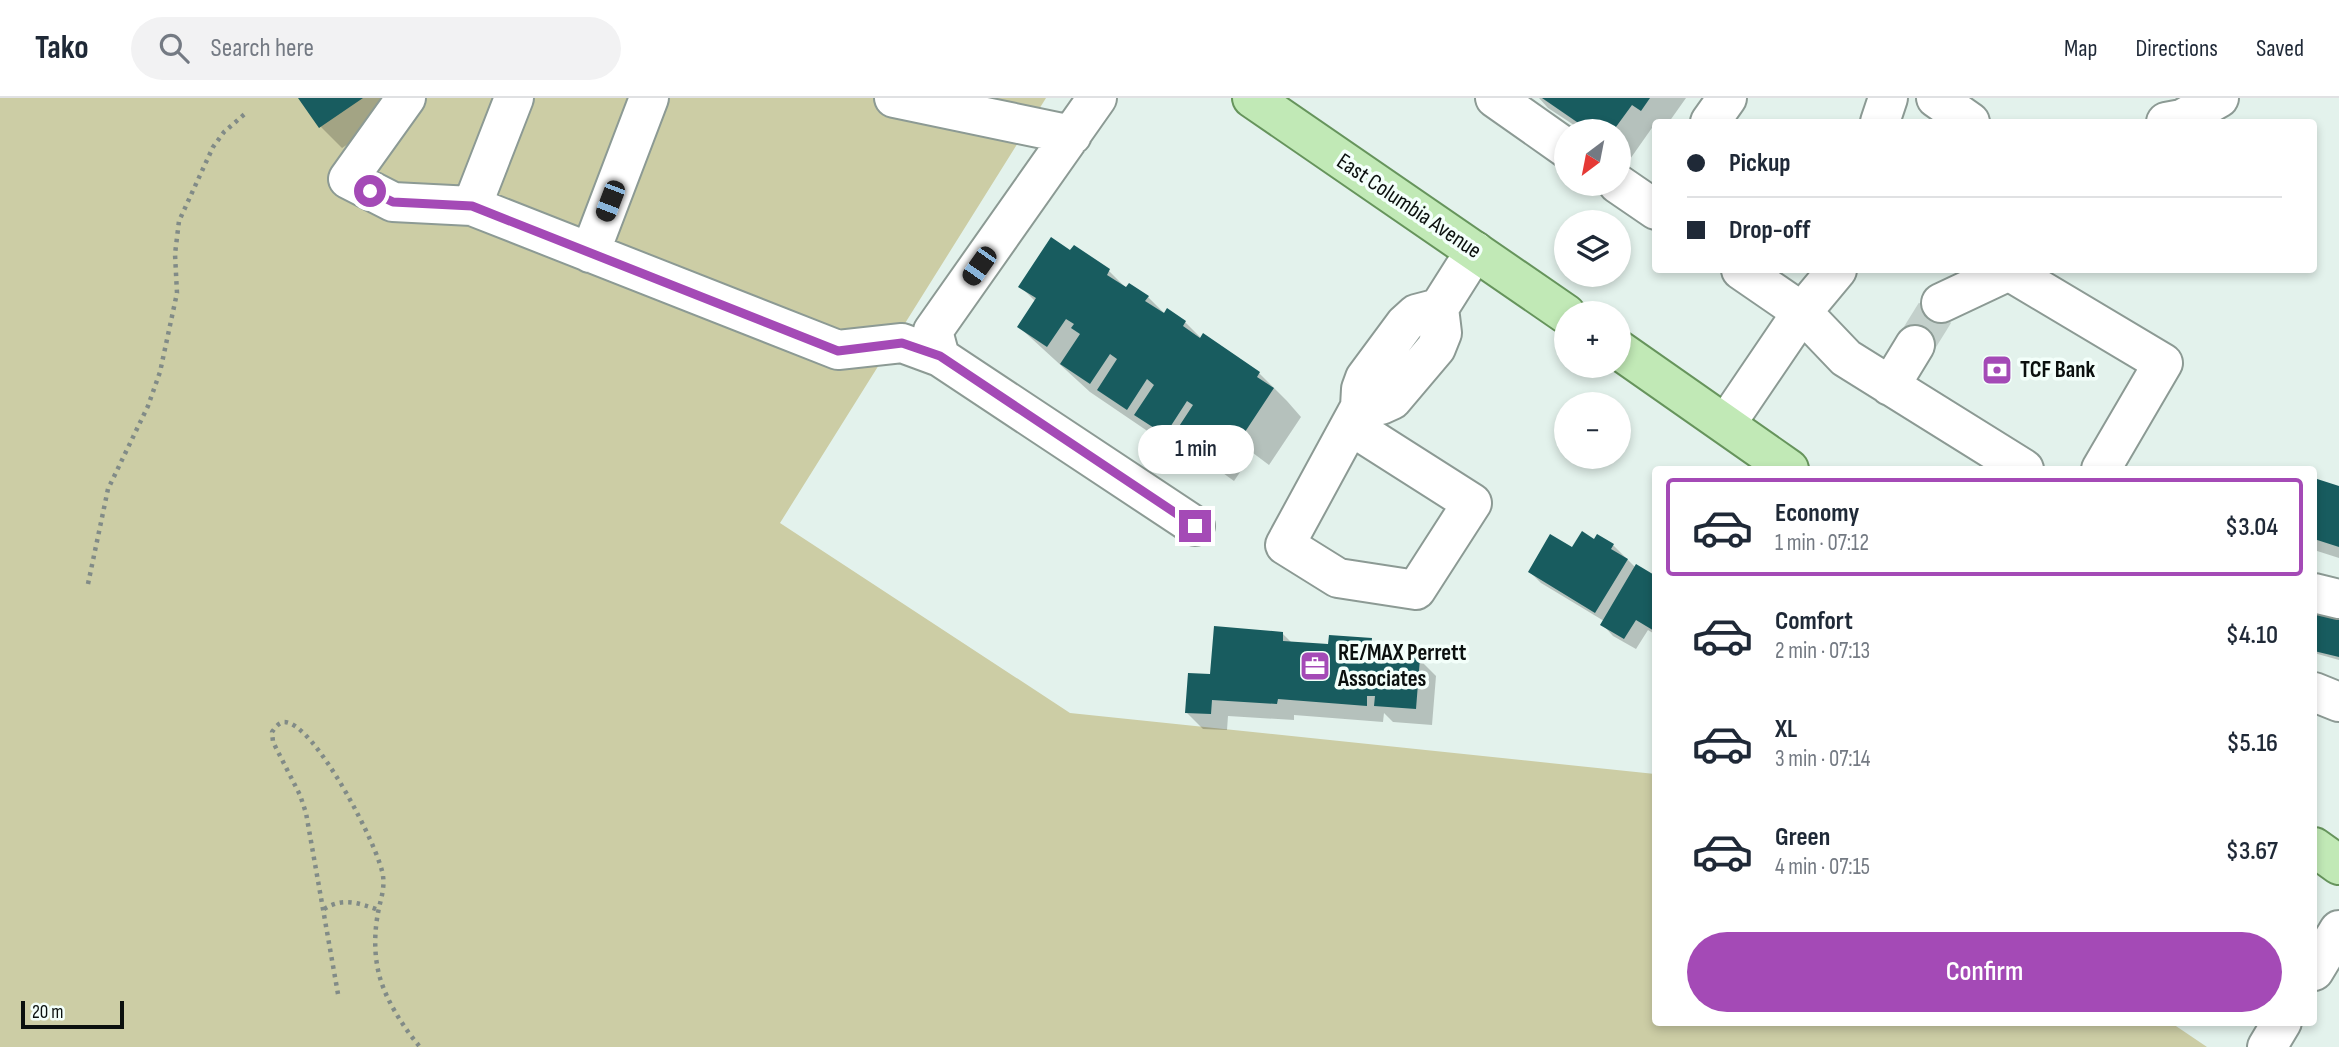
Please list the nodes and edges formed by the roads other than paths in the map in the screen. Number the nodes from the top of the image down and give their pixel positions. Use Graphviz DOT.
graph roads {
  1 [pos="406,98"];
  2 [pos="514,98"];
  3 [pos="649,98"];
  4 [pos="894,98"];
  5 [pos="1097,98"];
  6 [pos="1252,98"];
  7 [pos="1494,98"];
  8 [pos="1727,98"];
  9 [pos="1888,98"];
  10 [pos="1936,98"];
  11 [pos="2219,98"];
  12 [pos="1712,119"];
  13 [pos="1881,119"];
  14 [pos="1966,119"];
  15 [pos="2183,119"];
  16 [pos="1072,135"];
  17 [pos="1554,140"];
  18 [pos="1631,192"];
  19 [pos="1652,205"];
  20 [pos="472,206"];
  21 [pos="1475,251"];
  22 [pos="590,253"];
  23 [pos="1745,273"];
  24 [pos="1834,273"];
  25 [pos="2002,273"];
  26 [pos="2013,273"];
  27 [pos="1941,303"];
  28 [pos="1554,306"];
  29 [pos="1802,312"];
  30 [pos="1915,345"];
  31 [pos="940,356"];
  32 [pos="1631,358"];
  33 [pos="1890,386"];
  34 [pos="1356,416"];
  35 [pos="1726,424"];
  36 [pos="1784,466"];
  37 [pos="2019,466"];
  38 [pos="2103,466"];
  39 [pos="1195,526"];
  40 [pos="2317,594"];
  41 [pos="2339,599"];
  42 [pos="2317,692"];
  43 [pos="2339,702"];
  44 [pos="2317,849"];
  45 [pos="2339,865"];
  46 [pos="2339,930"];
  47 [pos="2317,966"];
  48 [pos="2280,1026"];
  49 [pos="2267,1047"];
  1 -- 20 [label="street"];
  2 -- 20 [label="street"];
  3 -- 22 [label="street"];
  4 -- 16 [label="street"];
  5 -- 16 [label="street"];
  6 -- 21 [label="main road, East Columbia Avenue"];
  7 -- 17 [label="street"];
  8 -- 12 [label="street"];
  9 -- 13 [label="street"];
  10 -- 14 [label="street"];
  11 -- 15 [label="street"];
  16 -- 31 [label="street"];
  18 -- 19 [label="street"];
  20 -- 22 [label="street"];
  21 -- 28 [label="main road, East Columbia Avenue"];
  21 -- 34 [label="street"];
  22 -- 31 [label="street"];
  23 -- 29 [label="street"];
  24 -- 29 [label="street"];
  25 -- 27 [label="street"];
  26 -- 38 [label="street"];
  29 -- 33 [label="street"];
  29 -- 35 [label="street"];
  30 -- 33 [label="street"];
  31 -- 39 [label="street"];
  32 -- 35 [label="main road"];
  33 -- 37 [label="street"];
  34 -- 34 [label="street"];
  35 -- 36 [label="main road"];
  40 -- 41 [label="street"];
  42 -- 43 [label="street"];
  44 -- 45 [label="main road"];
  46 -- 47 [label="street"];
  48 -- 49 [label="street"];
}
